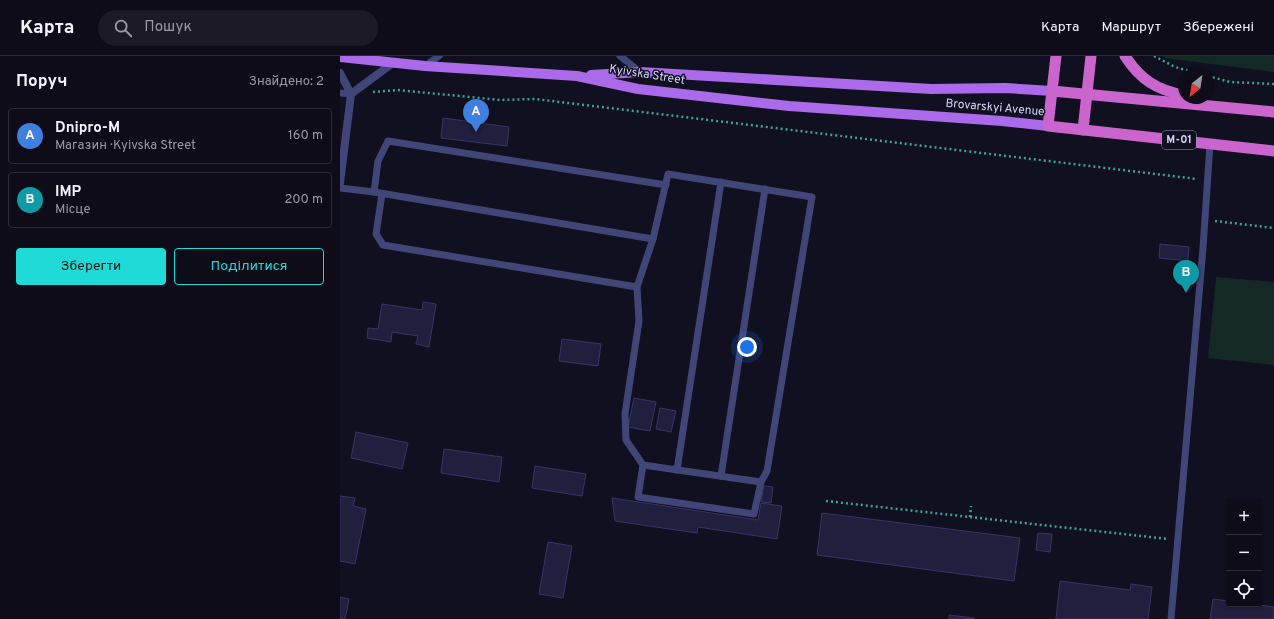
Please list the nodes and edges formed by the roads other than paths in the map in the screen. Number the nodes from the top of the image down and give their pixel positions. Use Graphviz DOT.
graph roads {
  1 [pos="385,56"];
  2 [pos="439,56"];
  3 [pos="620,56"];
  4 [pos="1056,56"];
  5 [pos="1091,56"];
  6 [pos="1124,56"];
  7 [pos="340,57"];
  8 [pos="394,62"];
  9 [pos="425,66"];
  10 [pos="640,72"];
  11 [pos="340,73"];
  12 [pos="577,76"];
  13 [pos="720,77"];
  14 [pos="1052,91"];
  15 [pos="340,93"];
  16 [pos="1178,93"];
  17 [pos="352,94"];
  18 [pos="1087,94"];
  19 [pos="714,98"];
  20 [pos="1214,101"];
  21 [pos="1252,109"];
  22 [pos="1274,112"];
  23 [pos="1048,126"];
  24 [pos="1083,130"];
  25 [pos="1210,144"];
  26 [pos="1274,151"];
  27 [pos="721,182"];
  28 [pos="340,183"];
  29 [pos="666,185"];
  30 [pos="340,188"];
  31 [pos="765,189"];
  32 [pos="374,192"];
  33 [pos="382,194"];
  34 [pos="653,239"];
  35 [pos="637,287"];
  36 [pos="643,465"];
  37 [pos="677,470"];
  38 [pos="721,476"];
  39 [pos="761,482"];
  40 [pos="1171,619"];
  1 -- 8 [label="lane"];
  2 -- 9 [label="lane"];
  3 -- 10 [label="lane"];
  4 -- 14 [label="highway"];
  5 -- 18 [label="highway"];
  6 -- 16 [label="highway"];
  7 -- 8 [label="main road, Kyivska Street"];
  8 -- 9 [label="main road, Kyivska Street"];
  8 -- 17 [label="street"];
  9 -- 12 [label="main road, Kyivska Street"];
  10 -- 12 [label="main road, Kyivska Street"];
  10 -- 13 [label="main road, Kyivska Street"];
  11 -- 17 [label="street"];
  12 -- 19 [label="main road, Kyivska Street"];
  13 -- 14 [label="main road, Brovarskyi Avenue"];
  14 -- 18 [label="highway, Brovarskyi Avenue"];
  14 -- 23 [label="highway"];
  15 -- 17 [label="lane"];
  17 -- 28 [label="street"];
  18 -- 21 [label="highway, Brovarskyi Avenue"];
  18 -- 24 [label="highway"];
  19 -- 23 [label="main road, Brovarskyi Avenue"];
  20 -- 21 [label="highway"];
  21 -- 22 [label="highway, Brovarskyi Avenue"];
  23 -- 24 [label="highway, Brovarskyi Avenue / М-01"];
  24 -- 25 [label="highway, Brovarskyi Avenue / М-01"];
  25 -- 26 [label="highway, Brovarskyi Avenue / М-01"];
  25 -- 40 [label="lane"];
  27 -- 29 [label="lane"];
  27 -- 31 [label="lane"];
  27 -- 37 [label="lane"];
  29 -- 32 [label="lane"];
  29 -- 34 [label="lane"];
  30 -- 32 [label="lane"];
  31 -- 38 [label="lane"];
  31 -- 39 [label="lane"];
  32 -- 33 [label="lane"];
  33 -- 34 [label="lane"];
  33 -- 35 [label="lane"];
  34 -- 35 [label="lane"];
  35 -- 36 [label="lane"];
  36 -- 37 [label="lane"];
  36 -- 39 [label="lane"];
  37 -- 38 [label="lane"];
  38 -- 39 [label="lane"];
}
